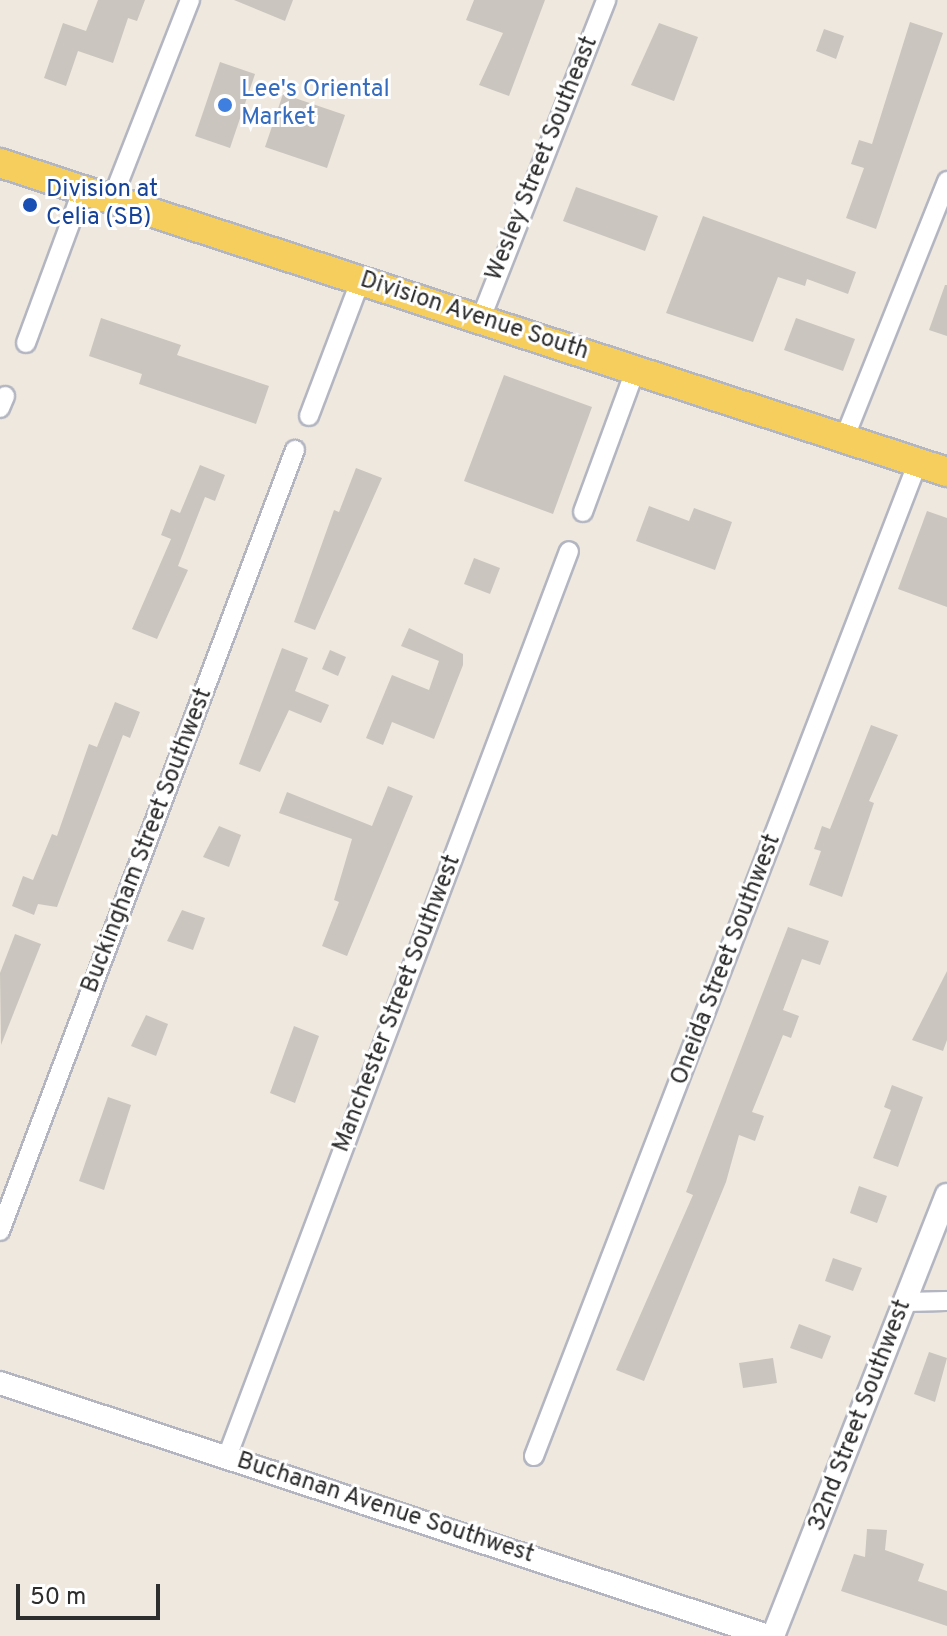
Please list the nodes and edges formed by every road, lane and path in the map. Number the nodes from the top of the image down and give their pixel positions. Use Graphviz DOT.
graph roads {
  1 [pos="190,0"];
  2 [pos="606,0"];
  3 [pos="0,163"];
  4 [pos="947,181"];
  5 [pos="83,189"];
  6 [pos="112,199"];
  7 [pos="361,279"];
  8 [pos="481,318"];
  9 [pos="26,343"];
  10 [pos="635,371"];
  11 [pos="309,416"];
  12 [pos="844,439"];
  13 [pos="295,450"];
  14 [pos="918,462"];
  15 [pos="947,472"];
  16 [pos="583,512"];
  17 [pos="569,551"];
  18 [pos="947,1195"];
  19 [pos="0,1231"];
  20 [pos="947,1301"];
  21 [pos="906,1302"];
  22 [pos="0,1383"];
  23 [pos="534,1456"];
  24 [pos="227,1457"];
  25 [pos="771,1636"];
  1 -- 6 [label="street"];
  2 -- 8 [label="street, Wesley Street Southeast"];
  3 -- 5 [label="main road, Division Avenue South"];
  4 -- 12 [label="street"];
  5 -- 6 [label="main road, Division Avenue South"];
  5 -- 9 [label="street"];
  6 -- 7 [label="main road, Division Avenue South"];
  7 -- 8 [label="main road, Division Avenue South"];
  7 -- 11 [label="street"];
  8 -- 10 [label="main road, Division Avenue South"];
  10 -- 12 [label="main road, Division Avenue South"];
  10 -- 16 [label="street"];
  12 -- 14 [label="main road, Division Avenue South"];
  13 -- 19 [label="street, Buckingham Street Southwest"];
  14 -- 15 [label="main road, Division Avenue South"];
  14 -- 23 [label="street, Oneida Street Southwest"];
  17 -- 24 [label="street, Manchester Street Southwest"];
  18 -- 21 [label="street, 32nd Street Southwest"];
  20 -- 21 [label="street"];
  21 -- 25 [label="street, 32nd Street Southwest"];
  22 -- 24 [label="street, Buchanan Avenue Southwest"];
  24 -- 25 [label="street, Buchanan Avenue Southwest"];
}
